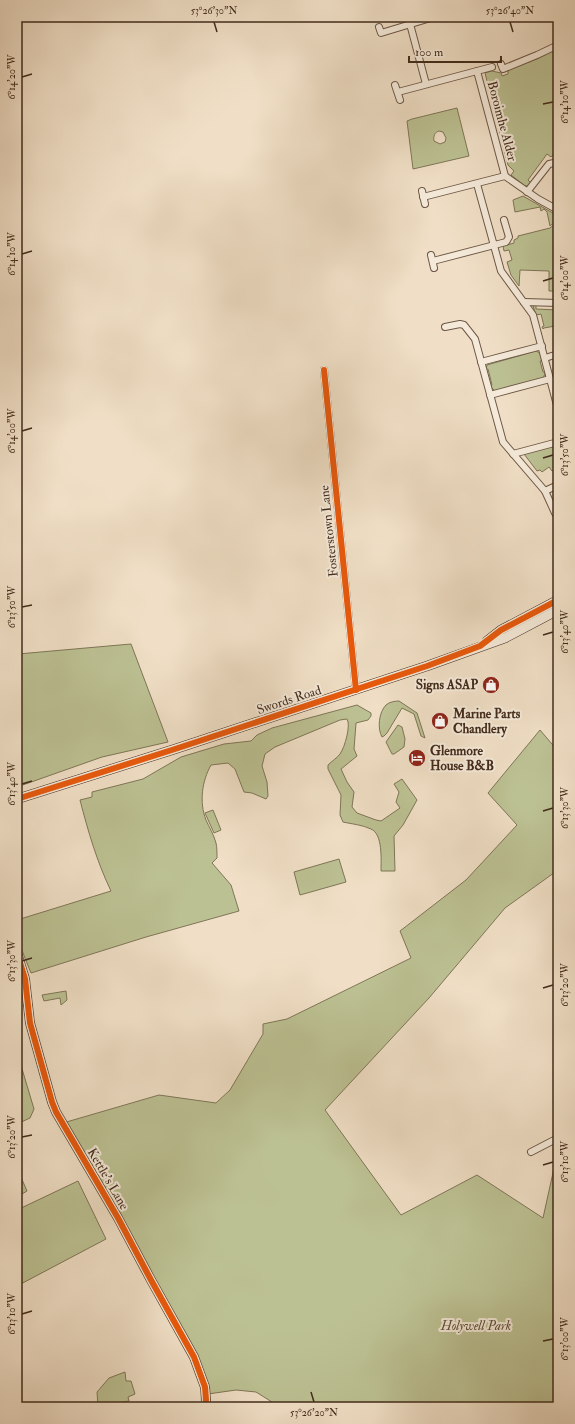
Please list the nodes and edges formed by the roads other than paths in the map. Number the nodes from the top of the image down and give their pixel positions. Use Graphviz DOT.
graph roads {
  1 [pos="434,17"];
  2 [pos="410,24"];
  3 [pos="379,27"];
  4 [pos="558,45"];
  5 [pos="492,67"];
  6 [pos="503,69"];
  7 [pos="477,71"];
  8 [pos="426,84"];
  9 [pos="395,85"];
  10 [pos="398,92"];
  11 [pos="400,100"];
  12 [pos="558,167"];
  13 [pos="505,176"];
  14 [pos="477,184"];
  15 [pos="528,192"];
  16 [pos="423,197"];
  17 [pos="558,210"];
  18 [pos="504,220"];
  19 [pos="494,245"];
  20 [pos="433,261"];
  21 [pos="524,302"];
  22 [pos="558,303"];
  23 [pos="445,327"];
  24 [pos="542,346"];
  25 [pos="558,354"];
  26 [pos="545,358"];
  27 [pos="481,362"];
  28 [pos="324,370"];
  29 [pos="550,379"];
  30 [pos="490,396"];
  31 [pos="558,409"];
  32 [pos="558,442"];
  33 [pos="513,454"];
  34 [pos="558,485"];
  35 [pos="545,491"];
  36 [pos="555,513"];
  37 [pos="558,600"];
  38 [pos="558,610"];
  39 [pos="480,646"];
  40 [pos="356,690"];
  41 [pos="17,799"];
  42 [pos="17,953"];
  43 [pos="558,1138"];
  44 [pos="531,1152"];
  45 [pos="204,1407"];
  1 -- 2 [label="street"];
  2 -- 3 [label="street"];
  2 -- 8 [label="street"];
  4 -- 6 [label="street"];
  5 -- 7 [label="street, Boroimhe Alder"];
  7 -- 8 [label="street, Boroimhe Alder"];
  7 -- 13 [label="street, Boroimhe Alder"];
  8 -- 10 [label="street, Boroimhe Alder"];
  9 -- 10 [label="street"];
  10 -- 11 [label="street"];
  12 -- 15 [label="street"];
  13 -- 14 [label="street"];
  13 -- 15 [label="street"];
  14 -- 16 [label="street"];
  14 -- 19 [label="street"];
  15 -- 17 [label="street"];
  18 -- 19 [label="street"];
  19 -- 20 [label="street"];
  19 -- 21 [label="street"];
  21 -- 22 [label="street"];
  21 -- 24 [label="street"];
  23 -- 27 [label="street"];
  24 -- 26 [label="street"];
  24 -- 27 [label="street"];
  25 -- 26 [label="street"];
  26 -- 29 [label="street"];
  27 -- 30 [label="street"];
  28 -- 40 [label="street, Fosterstown Lane"];
  29 -- 30 [label="street"];
  29 -- 31 [label="street"];
  30 -- 33 [label="street"];
  32 -- 33 [label="street"];
  33 -- 35 [label="street"];
  34 -- 35 [label="street"];
  35 -- 36 [label="street"];
  37 -- 39 [label="main road, Swords Road"];
  38 -- 39 [label="main road, Swords Road"];
  39 -- 40 [label="main road, Swords Road"];
  40 -- 41 [label="main road, Swords Road"];
  42 -- 45 [label="street, Kettle's Lane"];
  43 -- 44 [label="street"];
}
